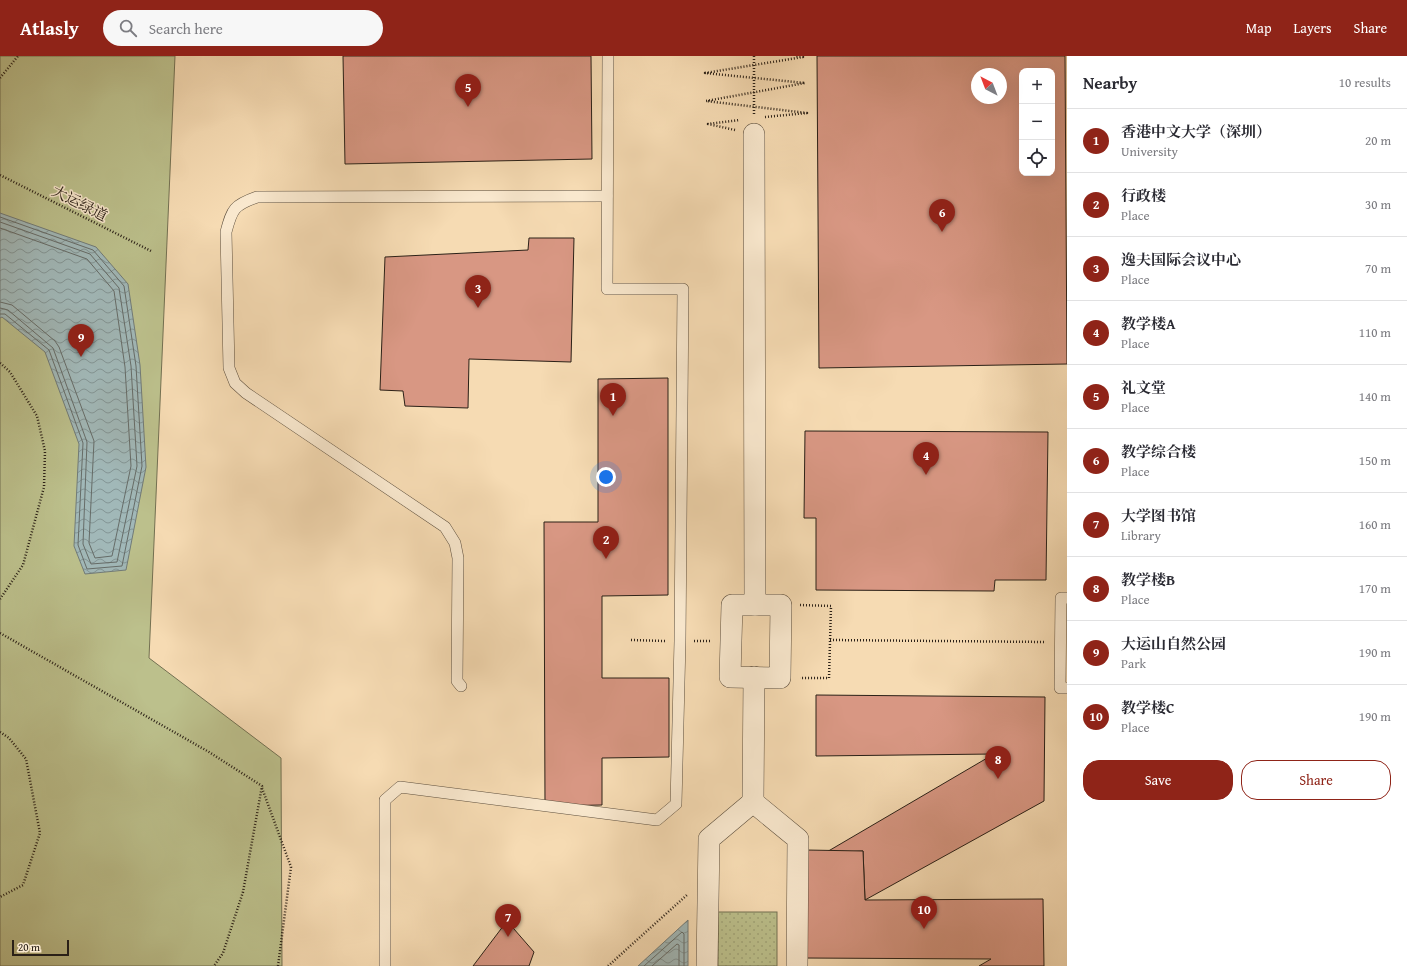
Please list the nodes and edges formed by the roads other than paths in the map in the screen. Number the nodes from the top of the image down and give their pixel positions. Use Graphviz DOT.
graph roads {
  1 [pos="608,56"];
  2 [pos="754,126"];
  3 [pos="607,196"];
  4 [pos="1067,598"];
  5 [pos="754,605"];
  6 [pos="754,678"];
  7 [pos="461,686"];
  8 [pos="1067,688"];
  9 [pos="753,802"];
  10 [pos="385,966"];
  11 [pos="707,966"];
  12 [pos="797,966"];
  1 -- 3 [label="lane"];
  2 -- 5 [label="street"];
  3 -- 7 [label="lane"];
  3 -- 10 [label="lane"];
  4 -- 8 [label="lane"];
  5 -- 6 [label="street"];
  5 -- 6 [label="street"];
  6 -- 9 [label="street"];
  9 -- 11 [label="street"];
  9 -- 12 [label="street"];
}
